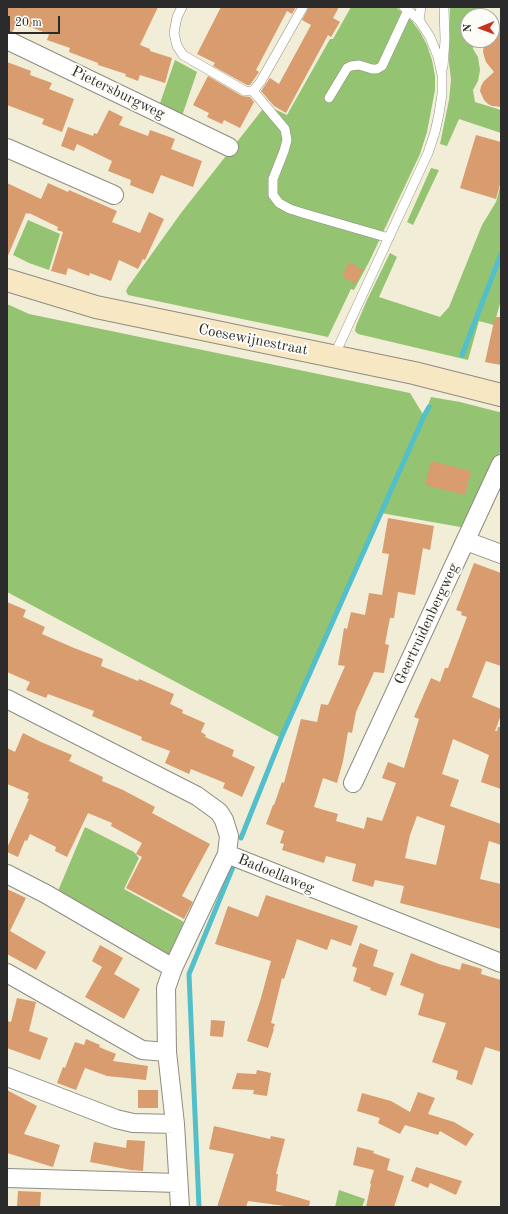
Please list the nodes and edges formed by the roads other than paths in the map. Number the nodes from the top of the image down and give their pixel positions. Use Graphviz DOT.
graph roads {
  1 [pos="182,7"];
  2 [pos="303,7"];
  3 [pos="421,7"];
  4 [pos="444,7"];
  5 [pos="406,8"];
  6 [pos="419,20"];
  7 [pos="7,40"];
  8 [pos="442,75"];
  9 [pos="253,90"];
  10 [pos="329,98"];
  11 [pos="229,147"];
  12 [pos="7,148"];
  13 [pos="114,196"];
  14 [pos="389,238"];
  15 [pos="7,280"];
  16 [pos="334,356"];
  17 [pos="501,395"];
  18 [pos="501,464"];
  19 [pos="466,542"];
  20 [pos="501,554"];
  21 [pos="7,699"];
  22 [pos="353,783"];
  23 [pos="227,854"];
  24 [pos="7,874"];
  25 [pos="501,963"];
  26 [pos="173,968"];
  27 [pos="7,974"];
  28 [pos="167,1052"];
  29 [pos="7,1077"];
  30 [pos="175,1124"];
  31 [pos="7,1178"];
  32 [pos="178,1184"];
  33 [pos="180,1207"];
  1 -- 9 [label="lane"];
  2 -- 9 [label="lane"];
  3 -- 6 [label="lane"];
  4 -- 8 [label="lane"];
  5 -- 6 [label="lane"];
  5 -- 10 [label="lane"];
  6 -- 8 [label="lane"];
  7 -- 11 [label="street, Pietersburgweg"];
  8 -- 14 [label="lane"];
  9 -- 14 [label="lane"];
  12 -- 13 [label="street"];
  14 -- 16 [label="lane"];
  15 -- 16 [label="main road, Coesewijnestraat"];
  16 -- 17 [label="main road, Coesewijnestraat"];
  18 -- 19 [label="street, Geertruidenbergweg"];
  19 -- 20 [label="street"];
  19 -- 22 [label="street, Geertruidenbergweg"];
  21 -- 23 [label="street, Badoellaweg"];
  23 -- 25 [label="street, Badoellaweg"];
  23 -- 26 [label="street"];
  24 -- 26 [label="street"];
  26 -- 28 [label="street"];
  27 -- 28 [label="street"];
  28 -- 30 [label="street"];
  29 -- 30 [label="street"];
  30 -- 32 [label="street"];
  31 -- 32 [label="street"];
  32 -- 33 [label="street"];
}
